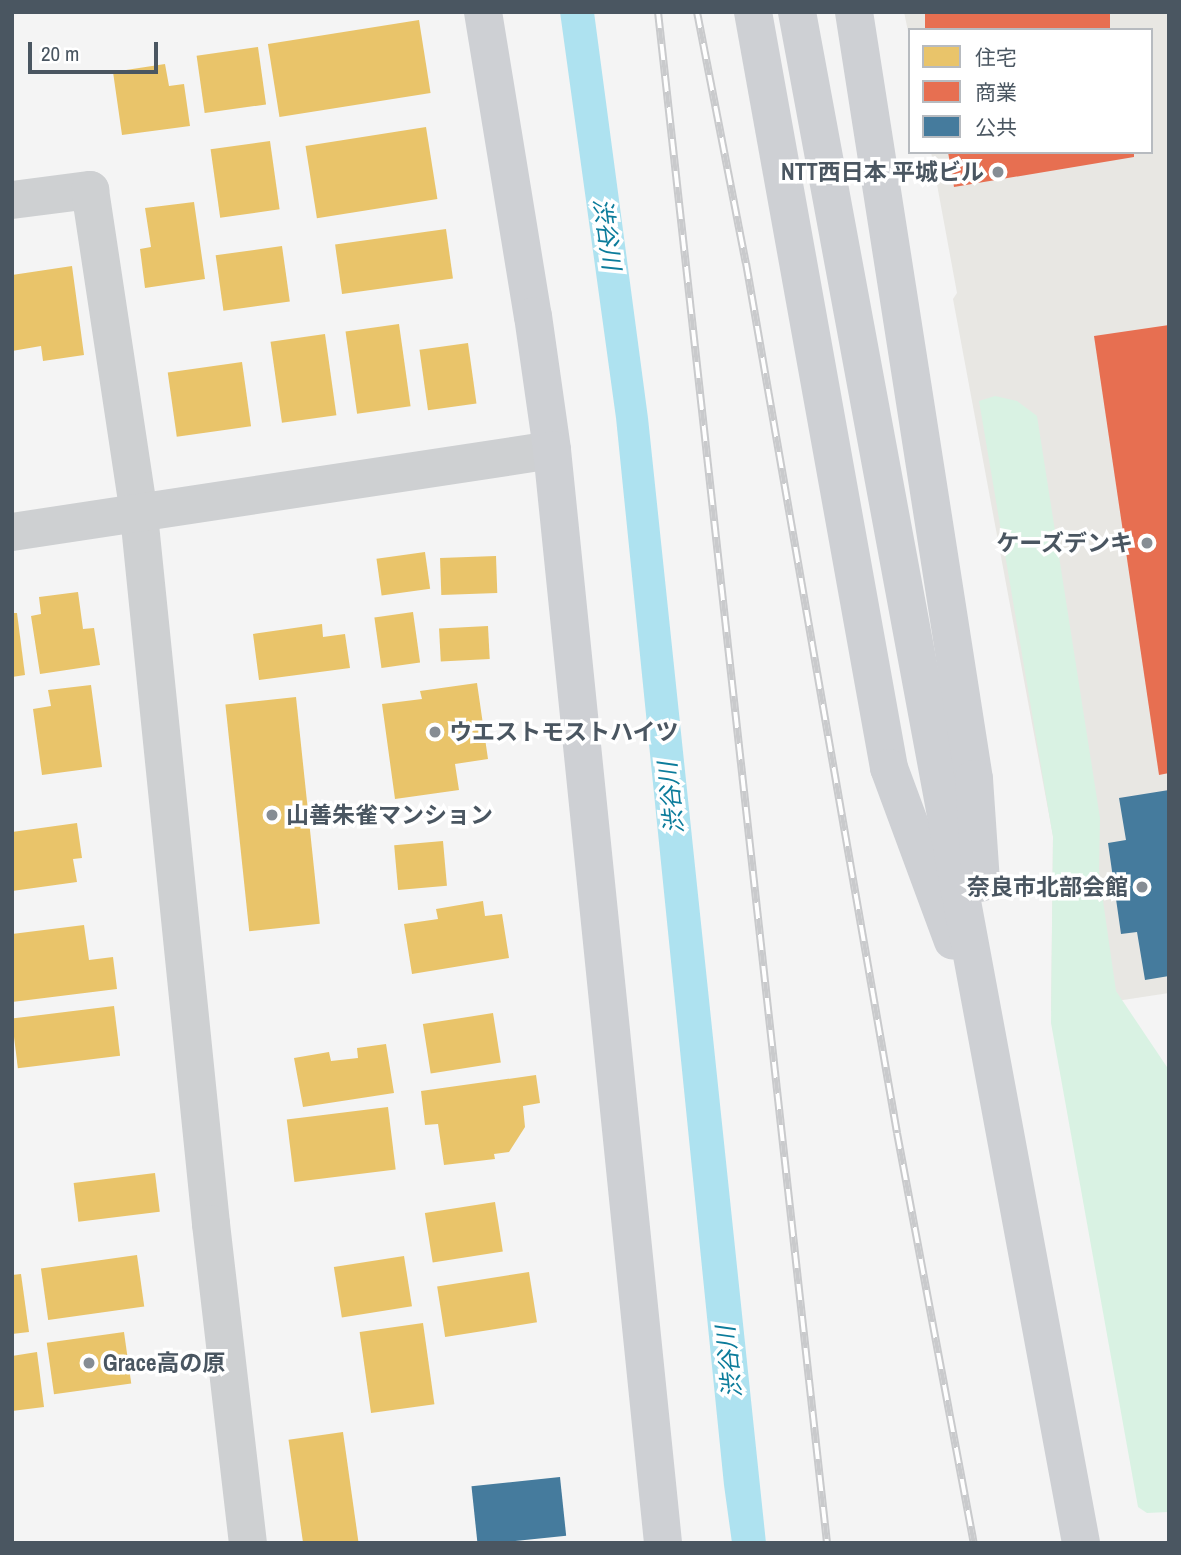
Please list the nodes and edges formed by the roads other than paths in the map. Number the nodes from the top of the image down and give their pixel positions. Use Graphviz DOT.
graph roads {
  1 [pos="483,12"];
  2 [pos="753,12"];
  3 [pos="797,12"];
  4 [pos="854,12"];
  5 [pos="12,200"];
  6 [pos="552,450"];
  7 [pos="139,515"];
  8 [pos="12,532"];
  9 [pos="990,1041"];
  10 [pos="248,1543"];
  11 [pos="663,1543"];
  12 [pos="1081,1543"];
  1 -- 6 [label="street"];
  2 -- 9 [label="street"];
  3 -- 9 [label="street"];
  4 -- 9 [label="street"];
  5 -- 7 [label="street"];
  6 -- 7 [label="street"];
  6 -- 11 [label="street"];
  7 -- 8 [label="street"];
  7 -- 10 [label="street"];
  9 -- 12 [label="street"];
}
